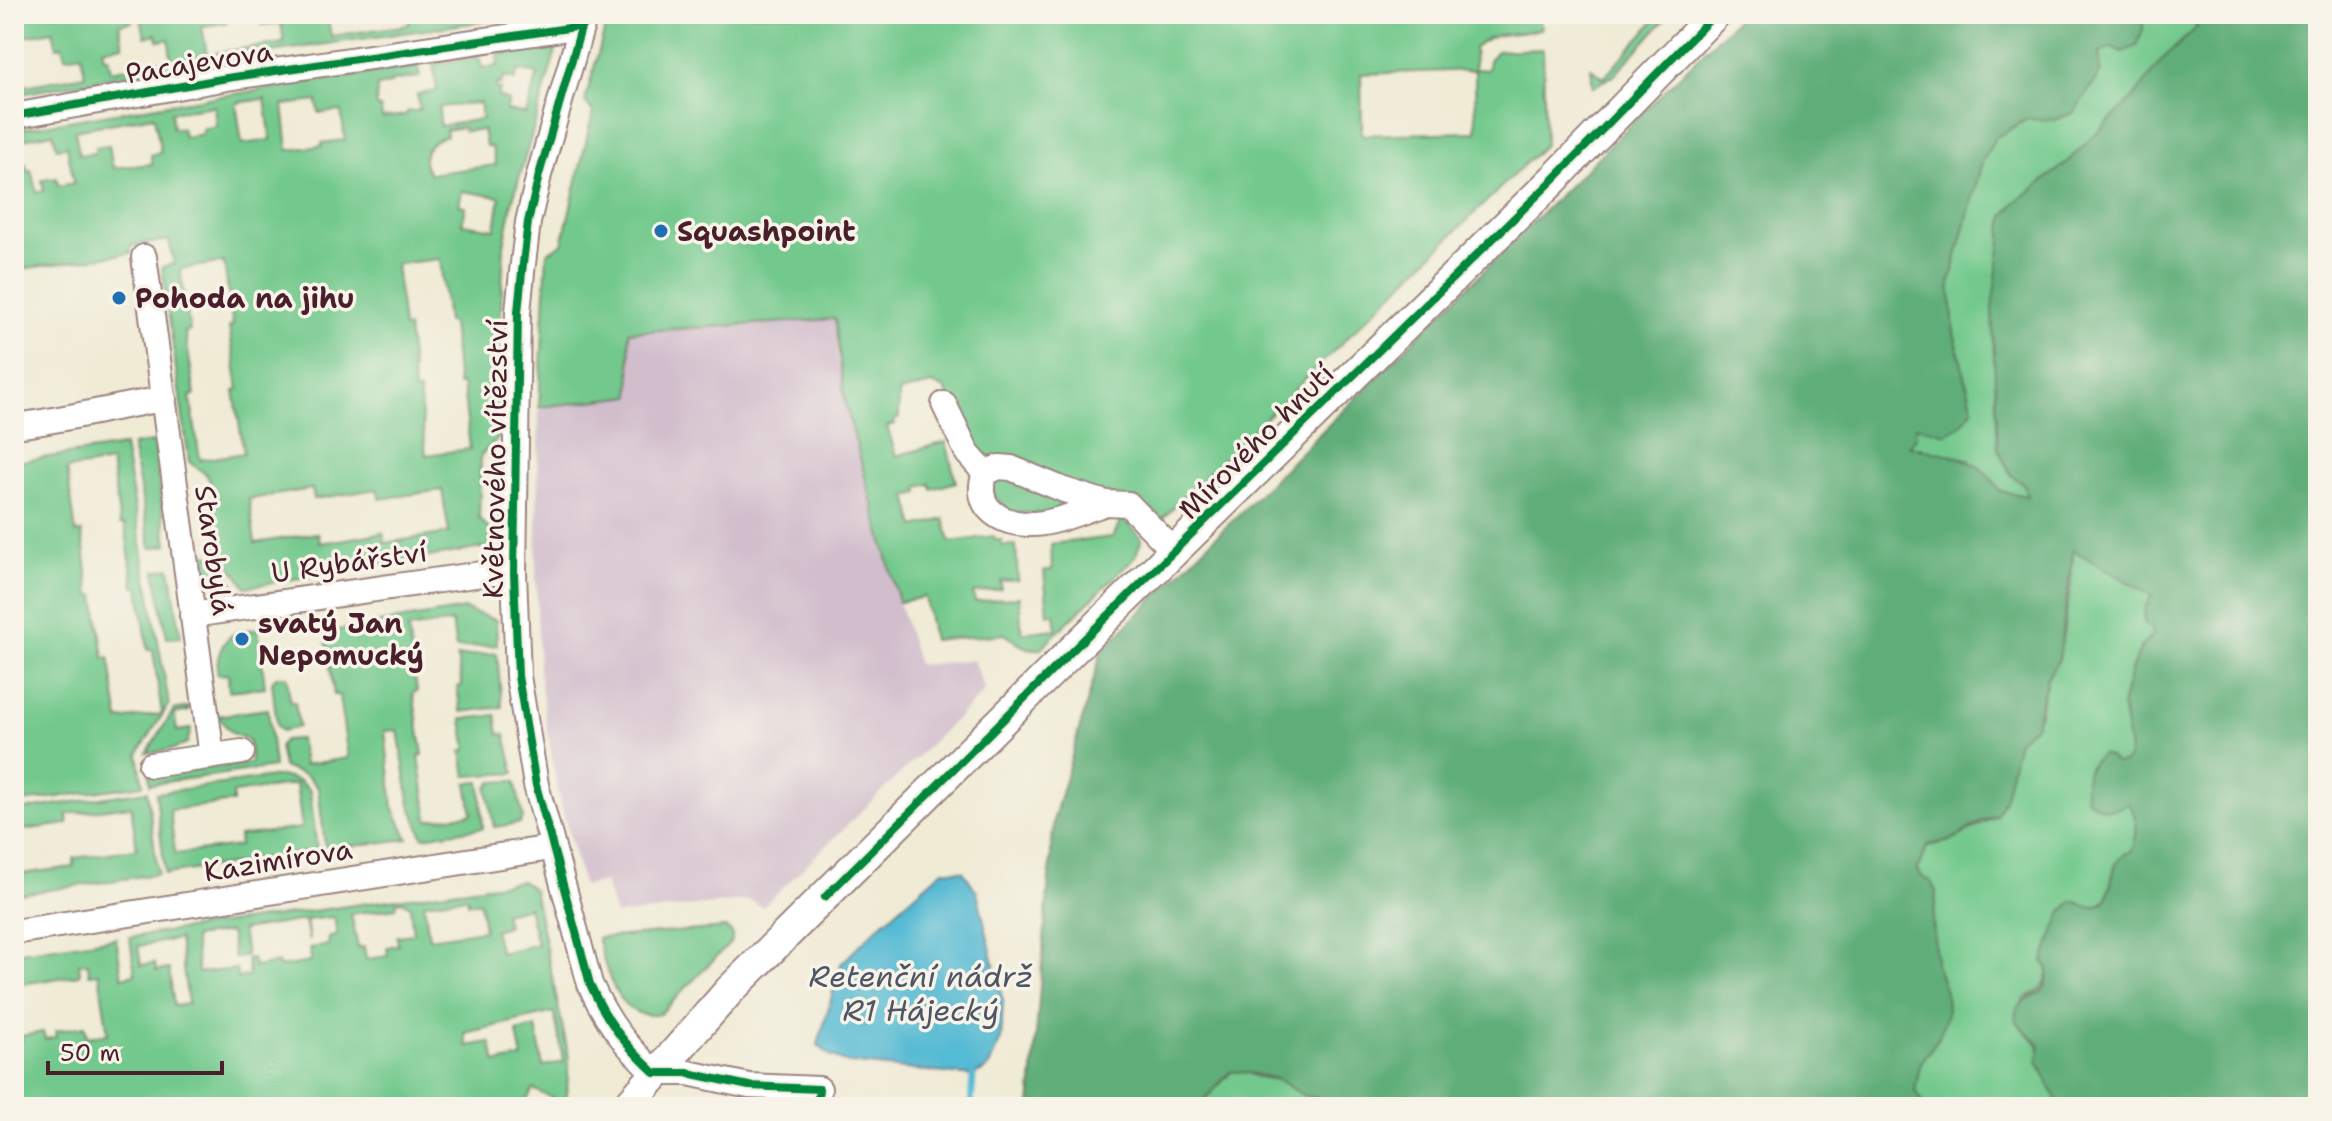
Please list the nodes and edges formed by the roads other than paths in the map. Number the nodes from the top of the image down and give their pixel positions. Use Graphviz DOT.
graph roads {
  1 [pos="1715,14"];
  2 [pos="584,20"];
  3 [pos="14,116"];
  4 [pos="144,257"];
  5 [pos="164,399"];
  6 [pos="944,404"];
  7 [pos="14,426"];
  8 [pos="985,473"];
  9 [pos="1106,503"];
  10 [pos="1175,552"];
  11 [pos="514,573"];
  12 [pos="192,615"];
  13 [pos="242,752"];
  14 [pos="212,756"];
  15 [pos="151,765"];
  16 [pos="551,848"];
  17 [pos="14,932"];
  18 [pos="655,1073"];
  19 [pos="818,1098"];
  20 [pos="627,1107"];
  1 -- 10 [label="main road, Mírového hnutí"];
  2 -- 3 [label="street, Pacajevova"];
  2 -- 11 [label="street, Květnového vítězství"];
  4 -- 5 [label="street, Starobylá"];
  5 -- 7 [label="street"];
  5 -- 12 [label="street, Starobylá"];
  6 -- 8 [label="street"];
  8 -- 9 [label="street"];
  8 -- 9 [label="street"];
  9 -- 10 [label="street"];
  10 -- 18 [label="main road, Mírového hnutí"];
  11 -- 12 [label="street, U Rybářství"];
  11 -- 16 [label="street, Květnového vítězství"];
  12 -- 14 [label="street, Starobylá"];
  13 -- 14 [label="street"];
  14 -- 15 [label="street"];
  16 -- 17 [label="street, Kazimírova"];
  16 -- 18 [label="street, Květnového vítězství"];
  18 -- 19 [label="street"];
  18 -- 20 [label="main road, Mírového hnutí"];
}
